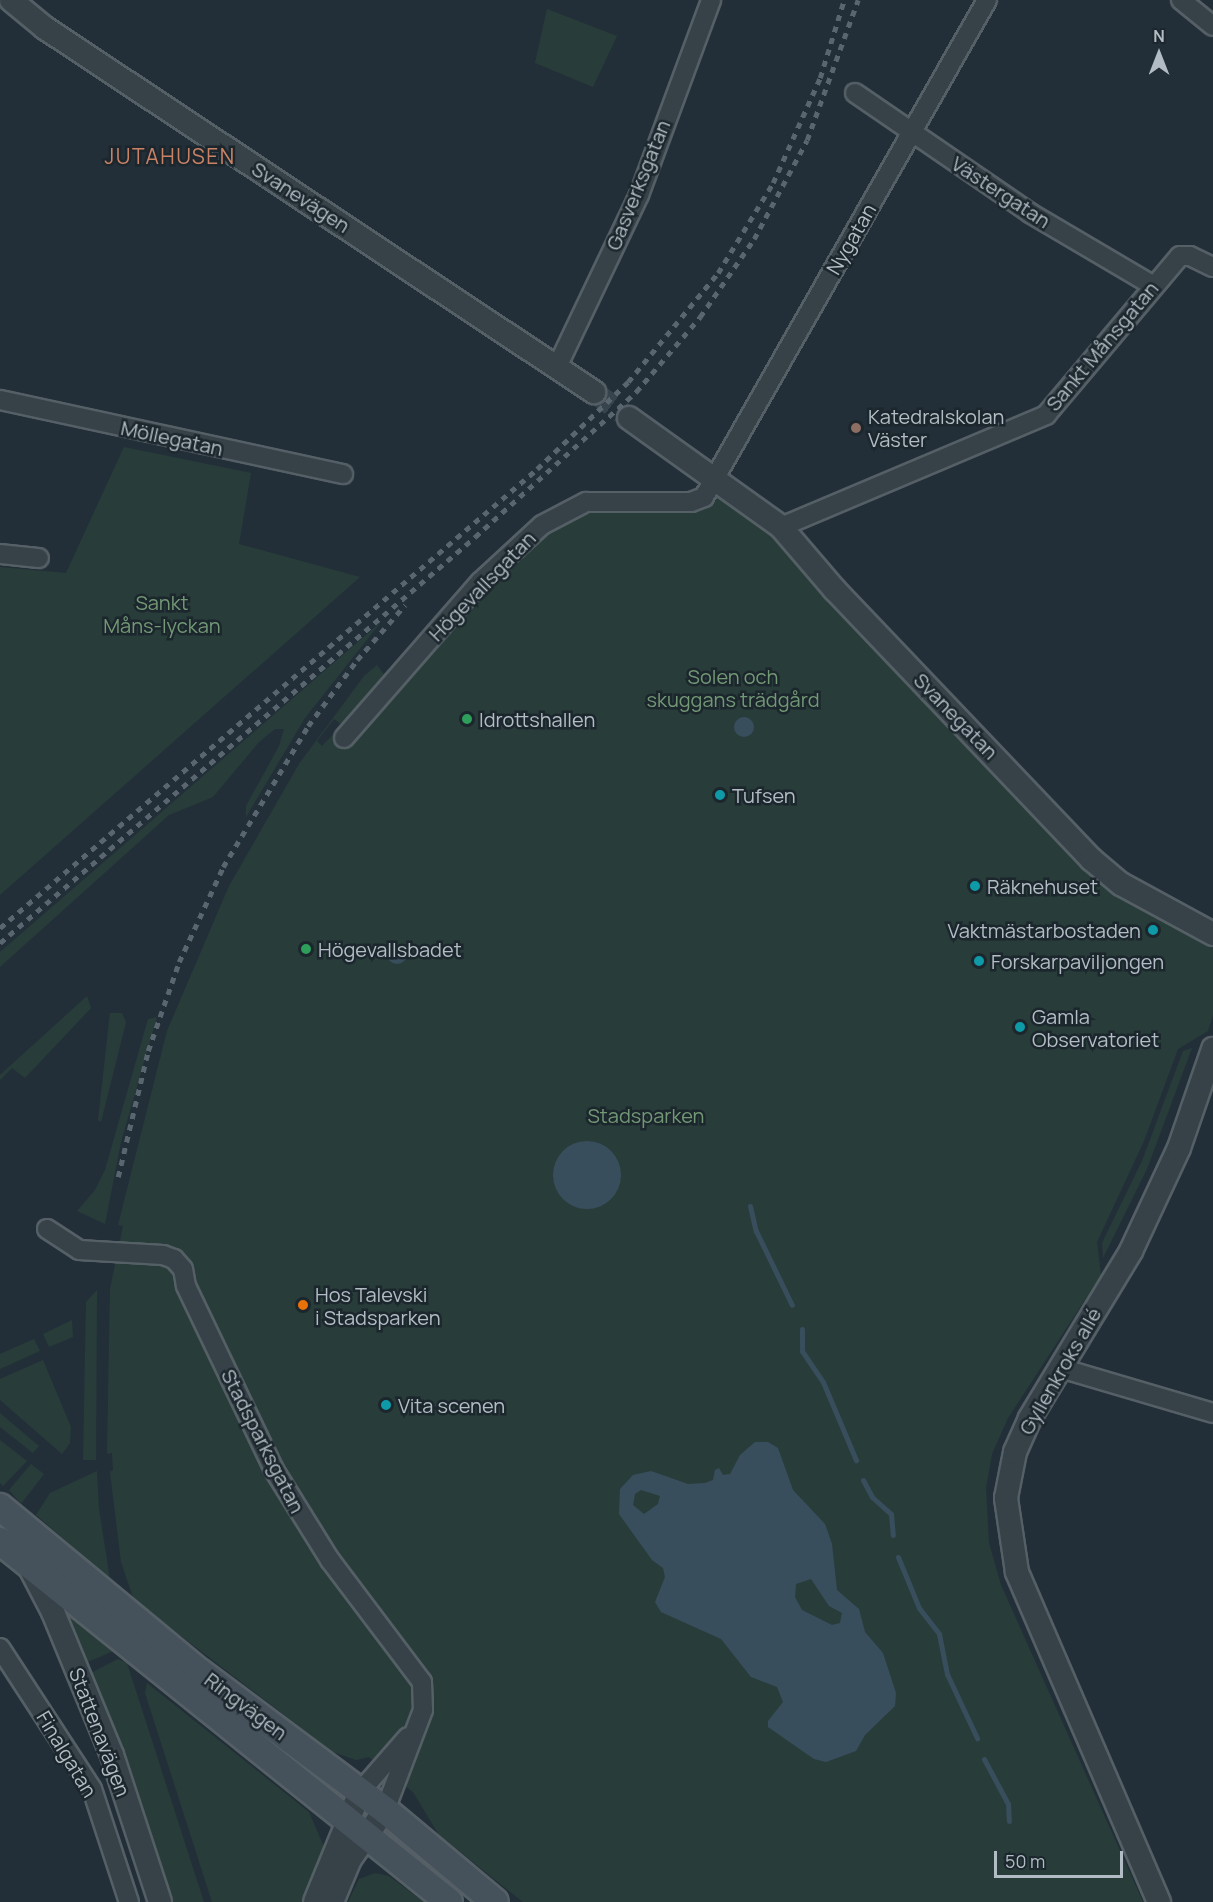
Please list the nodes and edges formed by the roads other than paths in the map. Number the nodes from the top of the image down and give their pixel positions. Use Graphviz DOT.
graph roads {
  1 [pos="11,0"];
  2 [pos="711,0"];
  3 [pos="987,0"];
  4 [pos="1181,0"];
  5 [pos="1213,26"];
  6 [pos="855,93"];
  7 [pos="911,133"];
  8 [pos="1213,267"];
  9 [pos="1152,285"];
  10 [pos="557,367"];
  11 [pos="594,392"];
  12 [pos="0,400"];
  13 [pos="629,418"];
  14 [pos="343,474"];
  15 [pos="715,477"];
  16 [pos="781,527"];
  17 [pos="0,554"];
  18 [pos="39,558"];
  19 [pos="344,738"];
  20 [pos="1212,931"];
  21 [pos="1213,1049"];
  22 [pos="47,1229"];
  23 [pos="1060,1368"];
  24 [pos="1213,1413"];
  25 [pos="0,1507"];
  26 [pos="0,1541"];
  27 [pos="29,1566"];
  28 [pos="0,1648"];
  29 [pos="416,1729"];
  30 [pos="360,1792"];
  31 [pos="385,1810"];
  32 [pos="356,1828"];
  33 [pos="129,1902"];
  34 [pos="160,1902"];
  35 [pos="315,1902"];
  36 [pos="332,1902"];
  37 [pos="449,1902"];
  38 [pos="495,1902"];
  39 [pos="1159,1902"];
  1 -- 10 [label="street, Svanevägen"];
  2 -- 10 [label="street, Gasverksgatan"];
  3 -- 7 [label="street, Nygatan"];
  4 -- 5 [label="street"];
  6 -- 7 [label="street, Västergatan"];
  7 -- 9 [label="street, Västergatan"];
  7 -- 15 [label="street, Nygatan"];
  8 -- 9 [label="street, Sankt Månsgatan"];
  9 -- 16 [label="street, Sankt Månsgatan"];
  10 -- 11 [label="street, Svanevägen"];
  12 -- 14 [label="street, Möllegatan"];
  13 -- 15 [label="street"];
  15 -- 16 [label="street, Svanegatan"];
  15 -- 19 [label="street, Högevallsgatan"];
  16 -- 20 [label="street, Svanegatan"];
  17 -- 18 [label="street"];
  21 -- 23 [label="street, Gyllenkroks allé"];
  22 -- 29 [label="street, Stadsparksgatan"];
  23 -- 24 [label="street"];
  23 -- 39 [label="street, Gyllenkroks allé"];
  25 -- 30 [label="main road, Ringvägen"];
  26 -- 27 [label="main road, Ringvägen"];
  27 -- 32 [label="main road, Ringvägen"];
  27 -- 34 [label="street, Stattenavägen"];
  28 -- 33 [label="street, Finalgatan"];
  29 -- 30 [label="street, Stadsparksgatan"];
  29 -- 31 [label="street, Stadsparksgatan"];
  30 -- 31 [label="main road, Ringvägen"];
  30 -- 32 [label="street"];
  31 -- 32 [label="street"];
  31 -- 38 [label="main road, Ringvägen"];
  32 -- 35 [label="street"];
  32 -- 36 [label="street"];
  32 -- 37 [label="main road, Ringvägen"];
}
